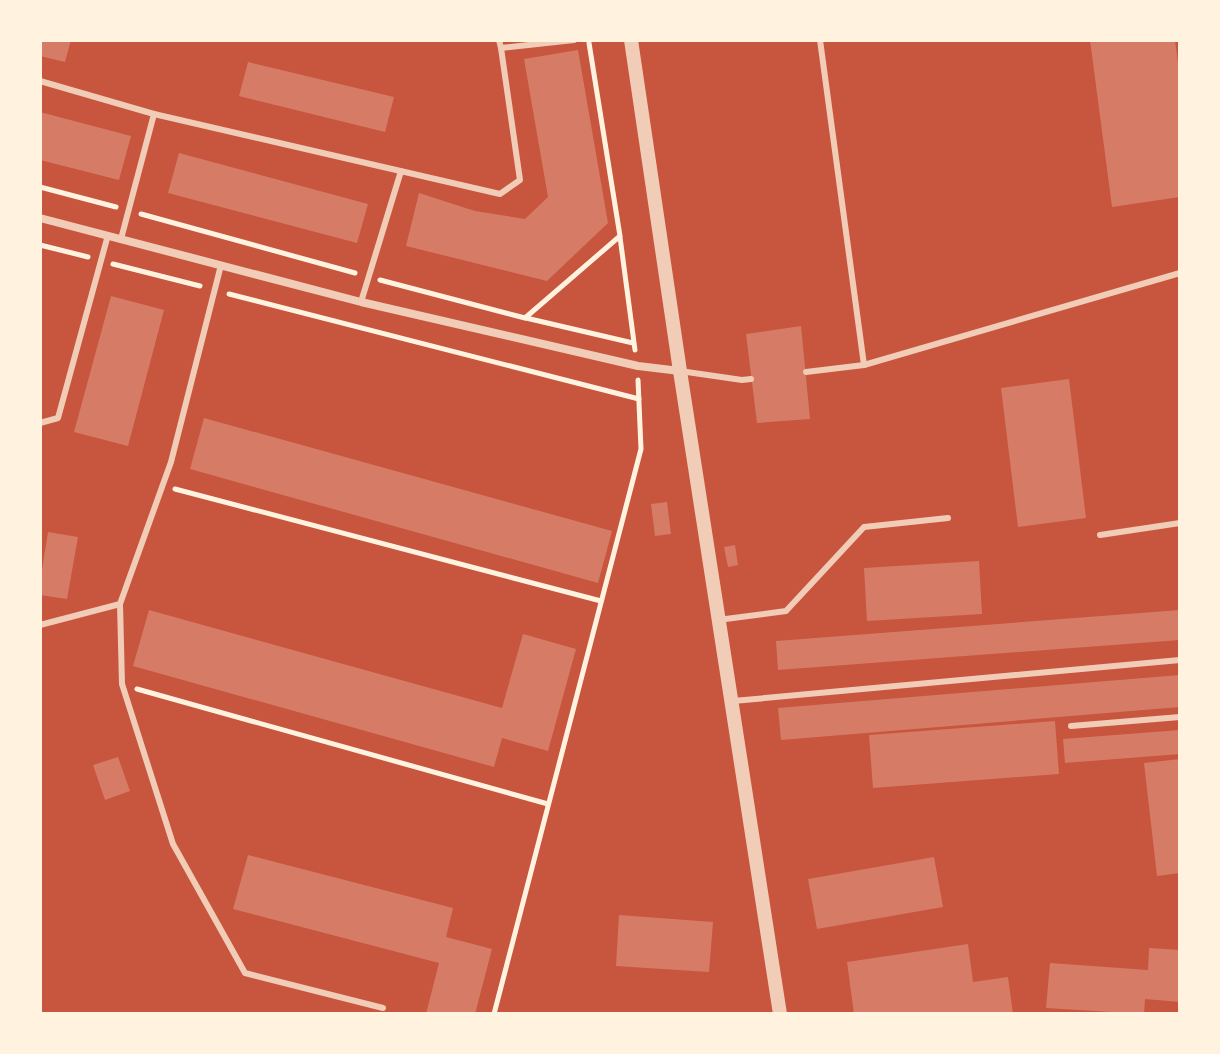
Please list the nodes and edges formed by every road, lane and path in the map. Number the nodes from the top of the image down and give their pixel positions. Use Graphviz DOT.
graph roads {
  1 [pos="574,40"];
  2 [pos="589,40"];
  3 [pos="631,40"];
  4 [pos="820,40"];
  5 [pos="500,44"];
  6 [pos="40,81"];
  7 [pos="154,114"];
  8 [pos="401,171"];
  9 [pos="40,187"];
  10 [pos="129,211"];
  11 [pos="40,218"];
  12 [pos="108,235"];
  13 [pos="620,236"];
  14 [pos="121,239"];
  15 [pos="40,245"];
  16 [pos="101,261"];
  17 [pos="221,265"];
  18 [pos="1180,273"];
  19 [pos="368,277"];
  20 [pos="215,290"];
  21 [pos="361,302"];
  22 [pos="525,318"];
  23 [pos="634,343"];
  24 [pos="864,365"];
  25 [pos="638,366"];
  26 [pos="680,371"];
  27 [pos="806,372"];
  28 [pos="751,379"];
  29 [pos="639,399"];
  30 [pos="40,423"];
  31 [pos="163,486"];
  32 [pos="948,518"];
  33 [pos="1180,523"];
  34 [pos="1100,535"];
  35 [pos="601,601"];
  36 [pos="120,604"];
  37 [pos="718,620"];
  38 [pos="40,625"];
  39 [pos="1180,660"];
  40 [pos="122,684"];
  41 [pos="731,701"];
  42 [pos="1180,717"];
  43 [pos="1071,726"];
  44 [pos="548,804"];
  45 [pos="383,1008"];
  46 [pos="494,1014"];
  47 [pos="780,1014"];
  1 -- 5 [label="lane"];
  2 -- 13 [label="path"];
  3 -- 26 [label="street"];
  4 -- 24 [label="lane"];
  5 -- 8 [label="lane"];
  6 -- 7 [label="lane"];
  7 -- 8 [label="lane"];
  7 -- 10 [label="lane"];
  8 -- 19 [label="lane"];
  9 -- 10 [label="path"];
  10 -- 14 [label="lane"];
  10 -- 19 [label="path"];
  11 -- 12 [label="street"];
  12 -- 14 [label="street"];
  12 -- 16 [label="lane"];
  13 -- 22 [label="path"];
  13 -- 23 [label="path"];
  14 -- 17 [label="street"];
  15 -- 16 [label="path"];
  16 -- 20 [label="path"];
  16 -- 30 [label="lane"];
  17 -- 20 [label="lane"];
  17 -- 21 [label="street"];
  18 -- 24 [label="lane"];
  19 -- 21 [label="lane"];
  19 -- 22 [label="path"];
  20 -- 29 [label="path"];
  20 -- 31 [label="lane"];
  21 -- 25 [label="street"];
  22 -- 23 [label="path"];
  23 -- 25 [label="path"];
  24 -- 27 [label="lane"];
  25 -- 26 [label="street"];
  25 -- 29 [label="path"];
  26 -- 28 [label="lane"];
  26 -- 37 [label="street"];
  29 -- 35 [label="path"];
  31 -- 35 [label="path"];
  31 -- 36 [label="lane"];
  32 -- 37 [label="lane"];
  33 -- 34 [label="lane"];
  35 -- 44 [label="path"];
  36 -- 38 [label="lane"];
  36 -- 40 [label="lane"];
  37 -- 41 [label="street"];
  39 -- 41 [label="lane"];
  40 -- 44 [label="path"];
  40 -- 45 [label="lane"];
  41 -- 47 [label="street"];
  42 -- 43 [label="lane"];
  44 -- 46 [label="path"];
}
